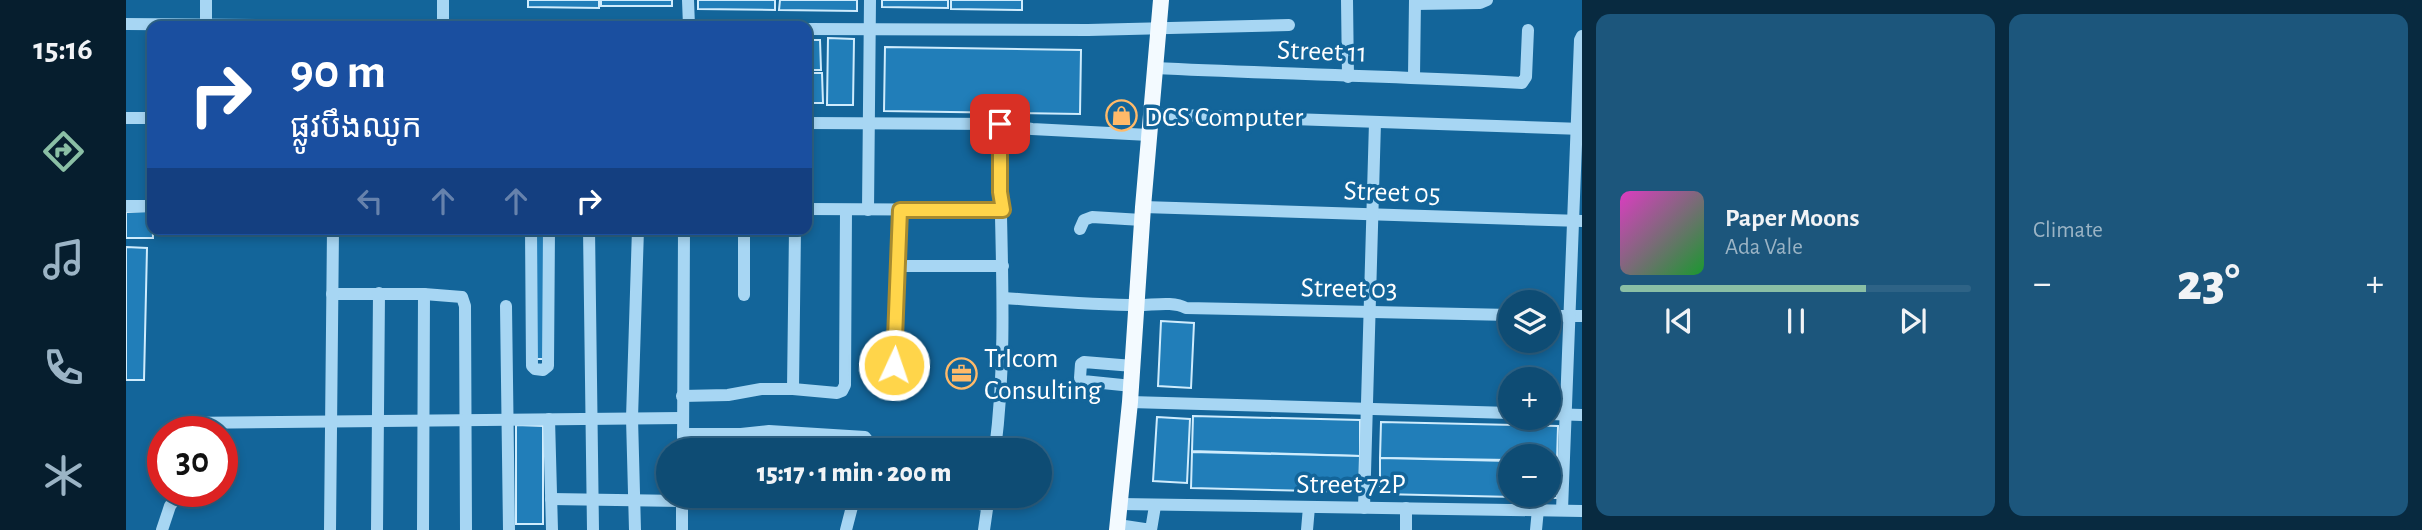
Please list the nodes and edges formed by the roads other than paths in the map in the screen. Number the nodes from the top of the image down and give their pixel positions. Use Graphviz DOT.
graph roads {
  1 [pos="206,0"];
  2 [pos="443,0"];
  3 [pos="688,0"];
  4 [pos="870,0"];
  5 [pos="1161,0"];
  6 [pos="1347,0"];
  7 [pos="1487,0"];
  8 [pos="1415,2"];
  9 [pos="206,21"];
  10 [pos="443,21"];
  11 [pos="689,21"];
  12 [pos="126,24"];
  13 [pos="147,25"];
  14 [pos="1289,25"];
  15 [pos="812,29"];
  16 [pos="870,29"];
  17 [pos="1158,29"];
  18 [pos="1528,30"];
  19 [pos="1582,36"];
  20 [pos="1155,68"];
  21 [pos="1414,76"];
  22 [pos="1348,77"];
  23 [pos="1151,114"];
  24 [pos="126,118"];
  25 [pos="147,118"];
  26 [pos="1375,122"];
  27 [pos="812,123"];
  28 [pos="869,123"];
  29 [pos="1000,124"];
  30 [pos="1579,129"];
  31 [pos="1149,135"];
  32 [pos="126,206"];
  33 [pos="147,206"];
  34 [pos="812,209"];
  35 [pos="846,210"];
  36 [pos="868,210"];
  37 [pos="900,210"];
  38 [pos="1003,210"];
  39 [pos="1143,214"];
  40 [pos="1373,215"];
  41 [pos="1578,221"];
  42 [pos="1080,229"];
  43 [pos="332,235"];
  44 [pos="531,235"];
  45 [pos="549,235"];
  46 [pos="589,235"];
  47 [pos="638,235"];
  48 [pos="684,235"];
  49 [pos="744,235"];
  50 [pos="795,235"];
  51 [pos="899,266"];
  52 [pos="1003,266"];
  53 [pos="379,293"];
  54 [pos="332,294"];
  55 [pos="424,294"];
  56 [pos="744,295"];
  57 [pos="1004,298"];
  58 [pos="1138,305"];
  59 [pos="506,306"];
  60 [pos="1370,312"];
  61 [pos="1498,315"];
  62 [pos="1576,316"];
  63 [pos="1114,364"];
  64 [pos="894,365"];
  65 [pos="1133,366"];
  66 [pos="1112,384"];
  67 [pos="793,388"];
  68 [pos="1131,394"];
  69 [pos="682,396"];
  70 [pos="1367,409"];
  71 [pos="1498,413"];
  72 [pos="1561,415"];
  73 [pos="1566,415"];
  74 [pos="1582,415"];
  75 [pos="632,418"];
  76 [pos="682,418"];
  77 [pos="549,419"];
  78 [pos="590,419"];
  79 [pos="422,420"];
  80 [pos="465,420"];
  81 [pos="509,420"];
  82 [pos="331,421"];
  83 [pos="377,421"];
  84 [pos="238,422"];
  85 [pos="683,434"];
  86 [pos="683,438"];
  87 [pos="866,438"];
  88 [pos="996,438"];
  89 [pos="551,499"];
  90 [pos="656,499"];
  91 [pos="592,500"];
  92 [pos="634,500"];
  93 [pos="1121,504"];
  94 [pos="1155,506"];
  95 [pos="170,507"];
  96 [pos="682,508"];
  97 [pos="852,508"];
  98 [pos="988,508"];
  99 [pos="1309,508"];
  100 [pos="1364,508"];
  101 [pos="1406,508"];
  102 [pos="1538,509"];
  103 [pos="1562,510"];
  104 [pos="1582,510"];
  105 [pos="1118,528"];
  106 [pos="162,530"];
  107 [pos="330,530"];
  108 [pos="377,530"];
  109 [pos="423,530"];
  110 [pos="466,530"];
  111 [pos="509,530"];
  112 [pos="552,530"];
  113 [pos="593,530"];
  114 [pos="635,530"];
  115 [pos="682,530"];
  116 [pos="846,530"];
  117 [pos="984,530"];
  118 [pos="1307,530"];
  119 [pos="1406,530"];
  120 [pos="1536,530"];
  1 -- 9 [label="street"];
  2 -- 10 [label="street"];
  3 -- 11 [label="street"];
  4 -- 16 [label="street"];
  5 -- 17 [label="main road"];
  6 -- 22 [label="street"];
  7 -- 8 [label="street"];
  8 -- 21 [label="street"];
  12 -- 13 [label="street"];
  14 -- 17 [label="street"];
  15 -- 16 [label="street"];
  16 -- 17 [label="street"];
  16 -- 28 [label="street"];
  17 -- 20 [label="main road"];
  18 -- 21 [label="street, Street 11"];
  19 -- 30 [label="street"];
  20 -- 22 [label="street, Street 11"];
  20 -- 23 [label="main road"];
  21 -- 22 [label="street, Street 11"];
  23 -- 26 [label="street"];
  23 -- 31 [label="main road"];
  24 -- 25 [label="street"];
  26 -- 30 [label="street"];
  26 -- 40 [label="street"];
  27 -- 28 [label="street"];
  28 -- 29 [label="street"];
  28 -- 36 [label="street"];
  29 -- 31 [label="street"];
  29 -- 38 [label="street"];
  30 -- 41 [label="street"];
  31 -- 39 [label="main road"];
  32 -- 33 [label="street"];
  34 -- 35 [label="street"];
  35 -- 36 [label="street"];
  35 -- 67 [label="street"];
  36 -- 37 [label="street"];
  37 -- 38 [label="street"];
  37 -- 51 [label="street"];
  38 -- 52 [label="street"];
  39 -- 40 [label="street, Street 05"];
  39 -- 42 [label="street, Street 05"];
  39 -- 58 [label="main road"];
  40 -- 41 [label="street, Street 05"];
  40 -- 60 [label="street"];
  41 -- 62 [label="street"];
  43 -- 54 [label="street"];
  44 -- 45 [label="street"];
  46 -- 78 [label="street"];
  47 -- 75 [label="street"];
  48 -- 69 [label="street"];
  49 -- 56 [label="street"];
  50 -- 67 [label="street"];
  51 -- 52 [label="street"];
  51 -- 64 [label="street"];
  52 -- 57 [label="street"];
  53 -- 54 [label="street"];
  53 -- 55 [label="street"];
  53 -- 83 [label="street"];
  54 -- 82 [label="street"];
  55 -- 79 [label="street"];
  55 -- 80 [label="street"];
  57 -- 58 [label="street, Street 03"];
  57 -- 88 [label="street"];
  58 -- 60 [label="street, Street 03"];
  58 -- 65 [label="main road"];
  59 -- 81 [label="street"];
  60 -- 61 [label="street, Street 03"];
  60 -- 70 [label="street"];
  62 -- 73 [label="street"];
  63 -- 65 [label="street"];
  63 -- 66 [label="street"];
  63 -- 66 [label="street"];
  65 -- 68 [label="main road"];
  66 -- 68 [label="street"];
  67 -- 69 [label="street"];
  68 -- 70 [label="street"];
  68 -- 93 [label="main road"];
  69 -- 76 [label="street"];
  70 -- 71 [label="street"];
  70 -- 100 [label="street"];
  72 -- 73 [label="street"];
  73 -- 74 [label="street"];
  73 -- 103 [label="street"];
  75 -- 76 [label="street"];
  75 -- 78 [label="street"];
  75 -- 92 [label="street"];
  76 -- 85 [label="street"];
  77 -- 78 [label="street"];
  77 -- 81 [label="street"];
  77 -- 89 [label="street"];
  78 -- 91 [label="street"];
  79 -- 80 [label="street"];
  79 -- 83 [label="street"];
  79 -- 109 [label="street"];
  80 -- 81 [label="street"];
  80 -- 110 [label="street"];
  81 -- 111 [label="street"];
  82 -- 83 [label="street"];
  82 -- 84 [label="street"];
  82 -- 107 [label="street"];
  83 -- 108 [label="street"];
  85 -- 86 [label="street"];
  85 -- 87 [label="street"];
  89 -- 91 [label="street"];
  89 -- 112 [label="street"];
  90 -- 92 [label="street"];
  91 -- 92 [label="street"];
  91 -- 113 [label="street"];
  92 -- 114 [label="street"];
  93 -- 94 [label="street, Street 72P"];
  93 -- 105 [label="main road"];
  94 -- 99 [label="street, Street 72P"];
  94 -- 105 [label="street"];
  95 -- 106 [label="street"];
  96 -- 115 [label="street"];
  97 -- 116 [label="street"];
  98 -- 117 [label="street"];
  99 -- 100 [label="street, Street 72P"];
  99 -- 118 [label="street"];
  100 -- 101 [label="street, Street 72P"];
  101 -- 102 [label="street, Street 72P"];
  101 -- 119 [label="street"];
  102 -- 103 [label="street, Street 72P"];
  102 -- 120 [label="street"];
  103 -- 104 [label="street, Street 72P"];
}
